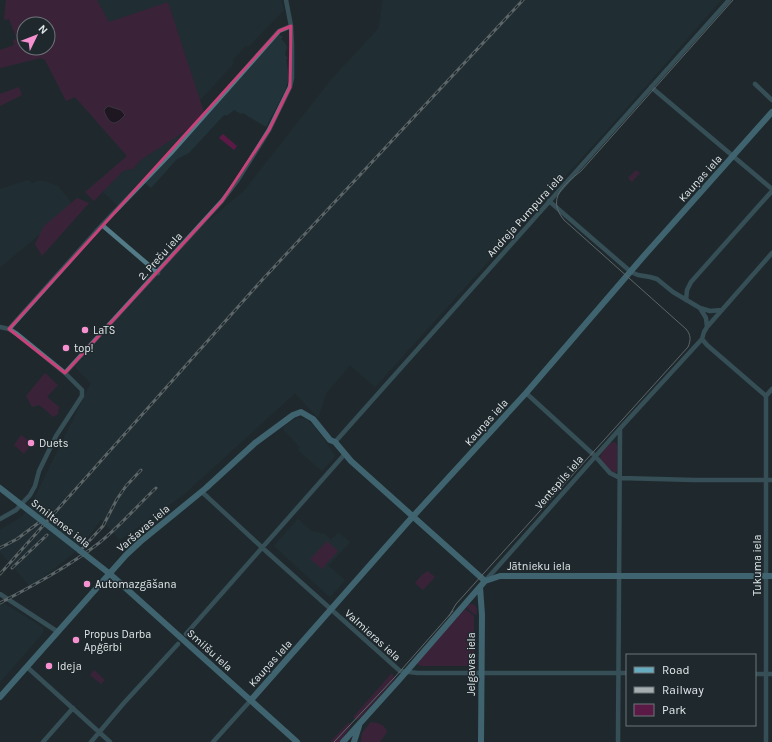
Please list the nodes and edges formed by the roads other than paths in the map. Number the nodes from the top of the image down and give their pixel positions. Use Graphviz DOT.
graph roads {
  1 [pos="286,0"];
  2 [pos="729,0"];
  3 [pos="291,26"];
  4 [pos="755,84"];
  5 [pos="651,87"];
  6 [pos="772,100"];
  7 [pos="772,112"];
  8 [pos="733,156"];
  9 [pos="772,190"];
  10 [pos="549,201"];
  11 [pos="102,225"];
  12 [pos="772,253"];
  13 [pos="631,272"];
  14 [pos="158,273"];
  15 [pos="686,300"];
  16 [pos="700,308"];
  17 [pos="722,310"];
  18 [pos="0,327"];
  19 [pos="707,327"];
  20 [pos="9,329"];
  21 [pos="702,339"];
  22 [pos="65,373"];
  23 [pos="772,389"];
  24 [pos="526,392"];
  25 [pos="766,396"];
  26 [pos="620,429"];
  27 [pos="335,442"];
  28 [pos="344,455"];
  29 [pos="595,456"];
  30 [pos="620,478"];
  31 [pos="766,480"];
  32 [pos="772,480"];
  33 [pos="0,488"];
  34 [pos="202,492"];
  35 [pos="413,517"];
  36 [pos="0,519"];
  37 [pos="263,548"];
  38 [pos="110,574"];
  39 [pos="619,576"];
  40 [pos="769,576"];
  41 [pos="482,584"];
  42 [pos="0,594"];
  43 [pos="331,609"];
  44 [pos="58,632"];
  45 [pos="186,634"];
  46 [pos="178,644"];
  47 [pos="27,667"];
  48 [pos="406,672"];
  49 [pos="481,673"];
  50 [pos="618,673"];
  51 [pos="626,673"];
  52 [pos="756,674"];
  53 [pos="766,674"];
  54 [pos="772,674"];
  55 [pos="0,697"];
  56 [pos="251,700"];
  57 [pos="73,708"];
  58 [pos="359,725"];
  59 [pos="100,732"];
  60 [pos="43,742"];
  61 [pos="91,742"];
  62 [pos="110,742"];
  63 [pos="214,742"];
  64 [pos="297,742"];
  65 [pos="343,742"];
  66 [pos="354,742"];
  67 [pos="481,742"];
  68 [pos="618,742"];
  69 [pos="766,742"];
  1 -- 3 [label="street, 2. Preču iela"];
  2 -- 5 [label="street, Andreja Pumpura iela"];
  3 -- 11 [label="street"];
  3 -- 14 [label="street, 2. Preču iela"];
  4 -- 6 [label="street"];
  5 -- 8 [label="street"];
  5 -- 10 [label="street, Andreja Pumpura iela"];
  7 -- 8 [label="street, Kauņas iela"];
  8 -- 9 [label="street"];
  8 -- 13 [label="street, Kauņas iela"];
  9 -- 15 [label="street"];
  10 -- 13 [label="street"];
  10 -- 27 [label="street, Andreja Pumpura iela"];
  11 -- 14 [label="street"];
  11 -- 20 [label="street"];
  12 -- 17 [label="street, Ventspils iela"];
  13 -- 15 [label="street"];
  13 -- 24 [label="street, Kauņas iela"];
  14 -- 22 [label="street, 2. Preču iela"];
  15 -- 16 [label="street"];
  16 -- 17 [label="street"];
  16 -- 19 [label="street"];
  17 -- 19 [label="street, Ventspils iela"];
  18 -- 20 [label="street"];
  19 -- 21 [label="street, Ventspils iela"];
  20 -- 22 [label="street"];
  21 -- 25 [label="street"];
  21 -- 26 [label="street, Ventspils iela"];
  22 -- 36 [label="street"];
  23 -- 25 [label="street"];
  24 -- 29 [label="street"];
  24 -- 35 [label="street, Kauņas iela"];
  25 -- 31 [label="street, Tukuma iela"];
  26 -- 29 [label="street, Ventspils iela"];
  26 -- 30 [label="street"];
  27 -- 28 [label="street"];
  27 -- 34 [label="street, Varšavas iela"];
  28 -- 35 [label="street"];
  28 -- 37 [label="street"];
  29 -- 30 [label="street"];
  29 -- 41 [label="street, Ventspils iela"];
  30 -- 31 [label="street"];
  30 -- 39 [label="street"];
  31 -- 32 [label="street"];
  31 -- 40 [label="street, Tukuma iela"];
  33 -- 38 [label="street, Smiltenes iela, bridge"];
  34 -- 37 [label="street, Valmieras iela"];
  34 -- 38 [label="street, Varšavas iela"];
  35 -- 41 [label="street"];
  35 -- 43 [label="street, Kauņas iela"];
  37 -- 43 [label="street, Valmieras iela"];
  37 -- 45 [label="street"];
  38 -- 44 [label="street, Varšavas iela"];
  38 -- 56 [label="street, Smilšu iela"];
  39 -- 40 [label="street, Jātnieku iela"];
  39 -- 41 [label="street, Jātnieku iela"];
  39 -- 50 [label="street"];
  40 -- 53 [label="street, Tukuma iela"];
  41 -- 48 [label="street, Ventspils iela"];
  41 -- 49 [label="street, Jelgavas iela"];
  42 -- 44 [label="street"];
  43 -- 48 [label="street, Valmieras iela"];
  43 -- 56 [label="street, Kauņas iela"];
  44 -- 47 [label="street, Varšavas iela"];
  46 -- 59 [label="street"];
  47 -- 55 [label="street, Varšavas iela"];
  47 -- 57 [label="street"];
  48 -- 49 [label="street, Valmieras iela"];
  48 -- 58 [label="street, Ventspils iela"];
  49 -- 50 [label="street, Valmieras iela"];
  49 -- 67 [label="street, Jelgavas iela"];
  50 -- 51 [label="street, Valmieras iela"];
  50 -- 68 [label="street"];
  52 -- 53 [label="street"];
  53 -- 54 [label="street"];
  53 -- 69 [label="street, Tukuma iela"];
  56 -- 63 [label="street, Kauņas iela"];
  56 -- 64 [label="street, Smilšu iela"];
  57 -- 59 [label="street"];
  57 -- 60 [label="street"];
  58 -- 65 [label="street, Ventspils iela"];
  58 -- 66 [label="street, Ventspils iela"];
  59 -- 61 [label="street"];
  59 -- 62 [label="street"];
}
